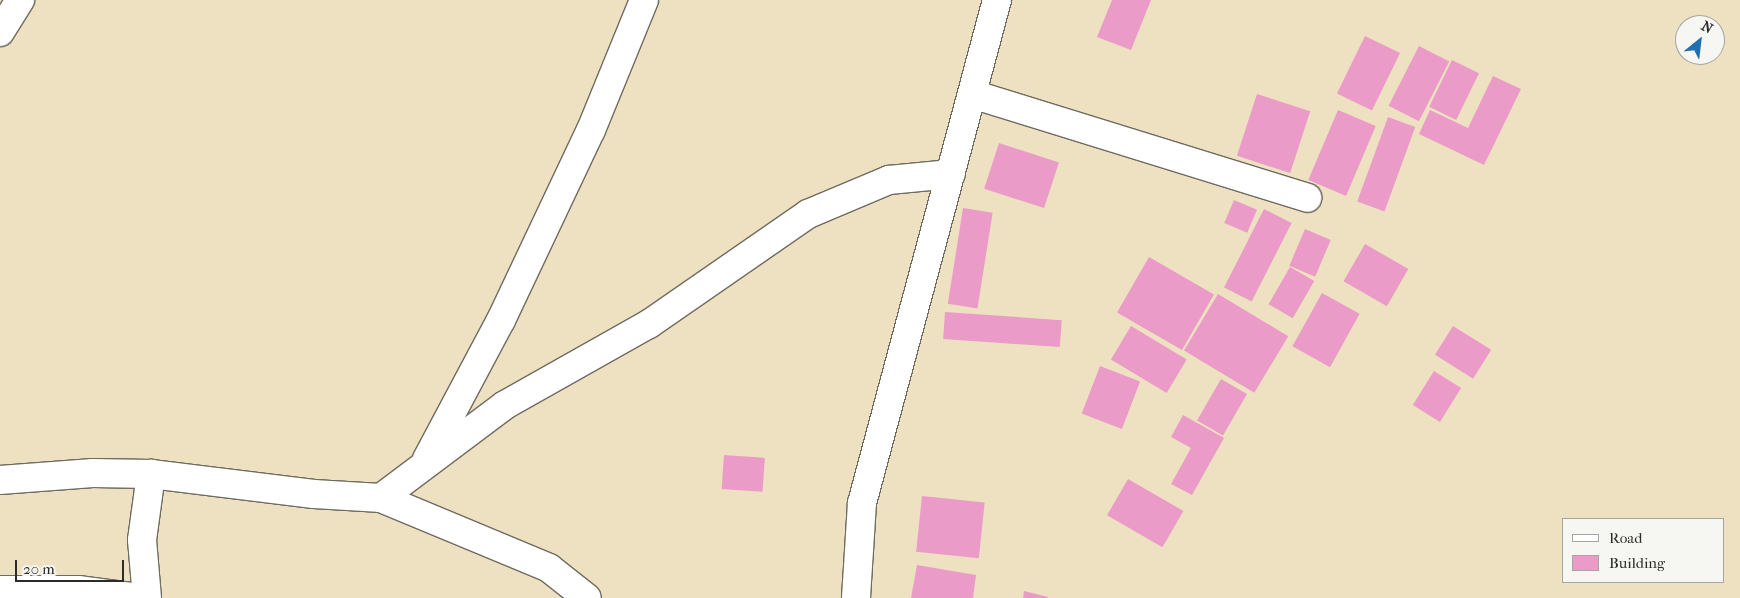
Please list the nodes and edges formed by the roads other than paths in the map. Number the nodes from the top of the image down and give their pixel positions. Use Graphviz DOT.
graph roads {
  1 [pos="20,0"];
  2 [pos="644,0"];
  3 [pos="997,0"];
  4 [pos="0,32"];
  5 [pos="972,94"];
  6 [pos="951,174"];
  7 [pos="1307,198"];
  8 [pos="424,465"];
  9 [pos="151,474"];
  10 [pos="0,480"];
  11 [pos="381,498"];
  12 [pos="0,590"];
  13 [pos="140,598"];
  14 [pos="147,598"];
  15 [pos="587,598"];
  16 [pos="856,598"];
  1 -- 4 [label="street"];
  2 -- 8 [label="street"];
  3 -- 5 [label="street"];
  5 -- 6 [label="street"];
  5 -- 7 [label="street"];
  6 -- 8 [label="street"];
  6 -- 16 [label="street"];
  8 -- 11 [label="street"];
  9 -- 10 [label="street"];
  9 -- 11 [label="street"];
  9 -- 14 [label="street"];
  11 -- 15 [label="street"];
  12 -- 13 [label="street"];
}
